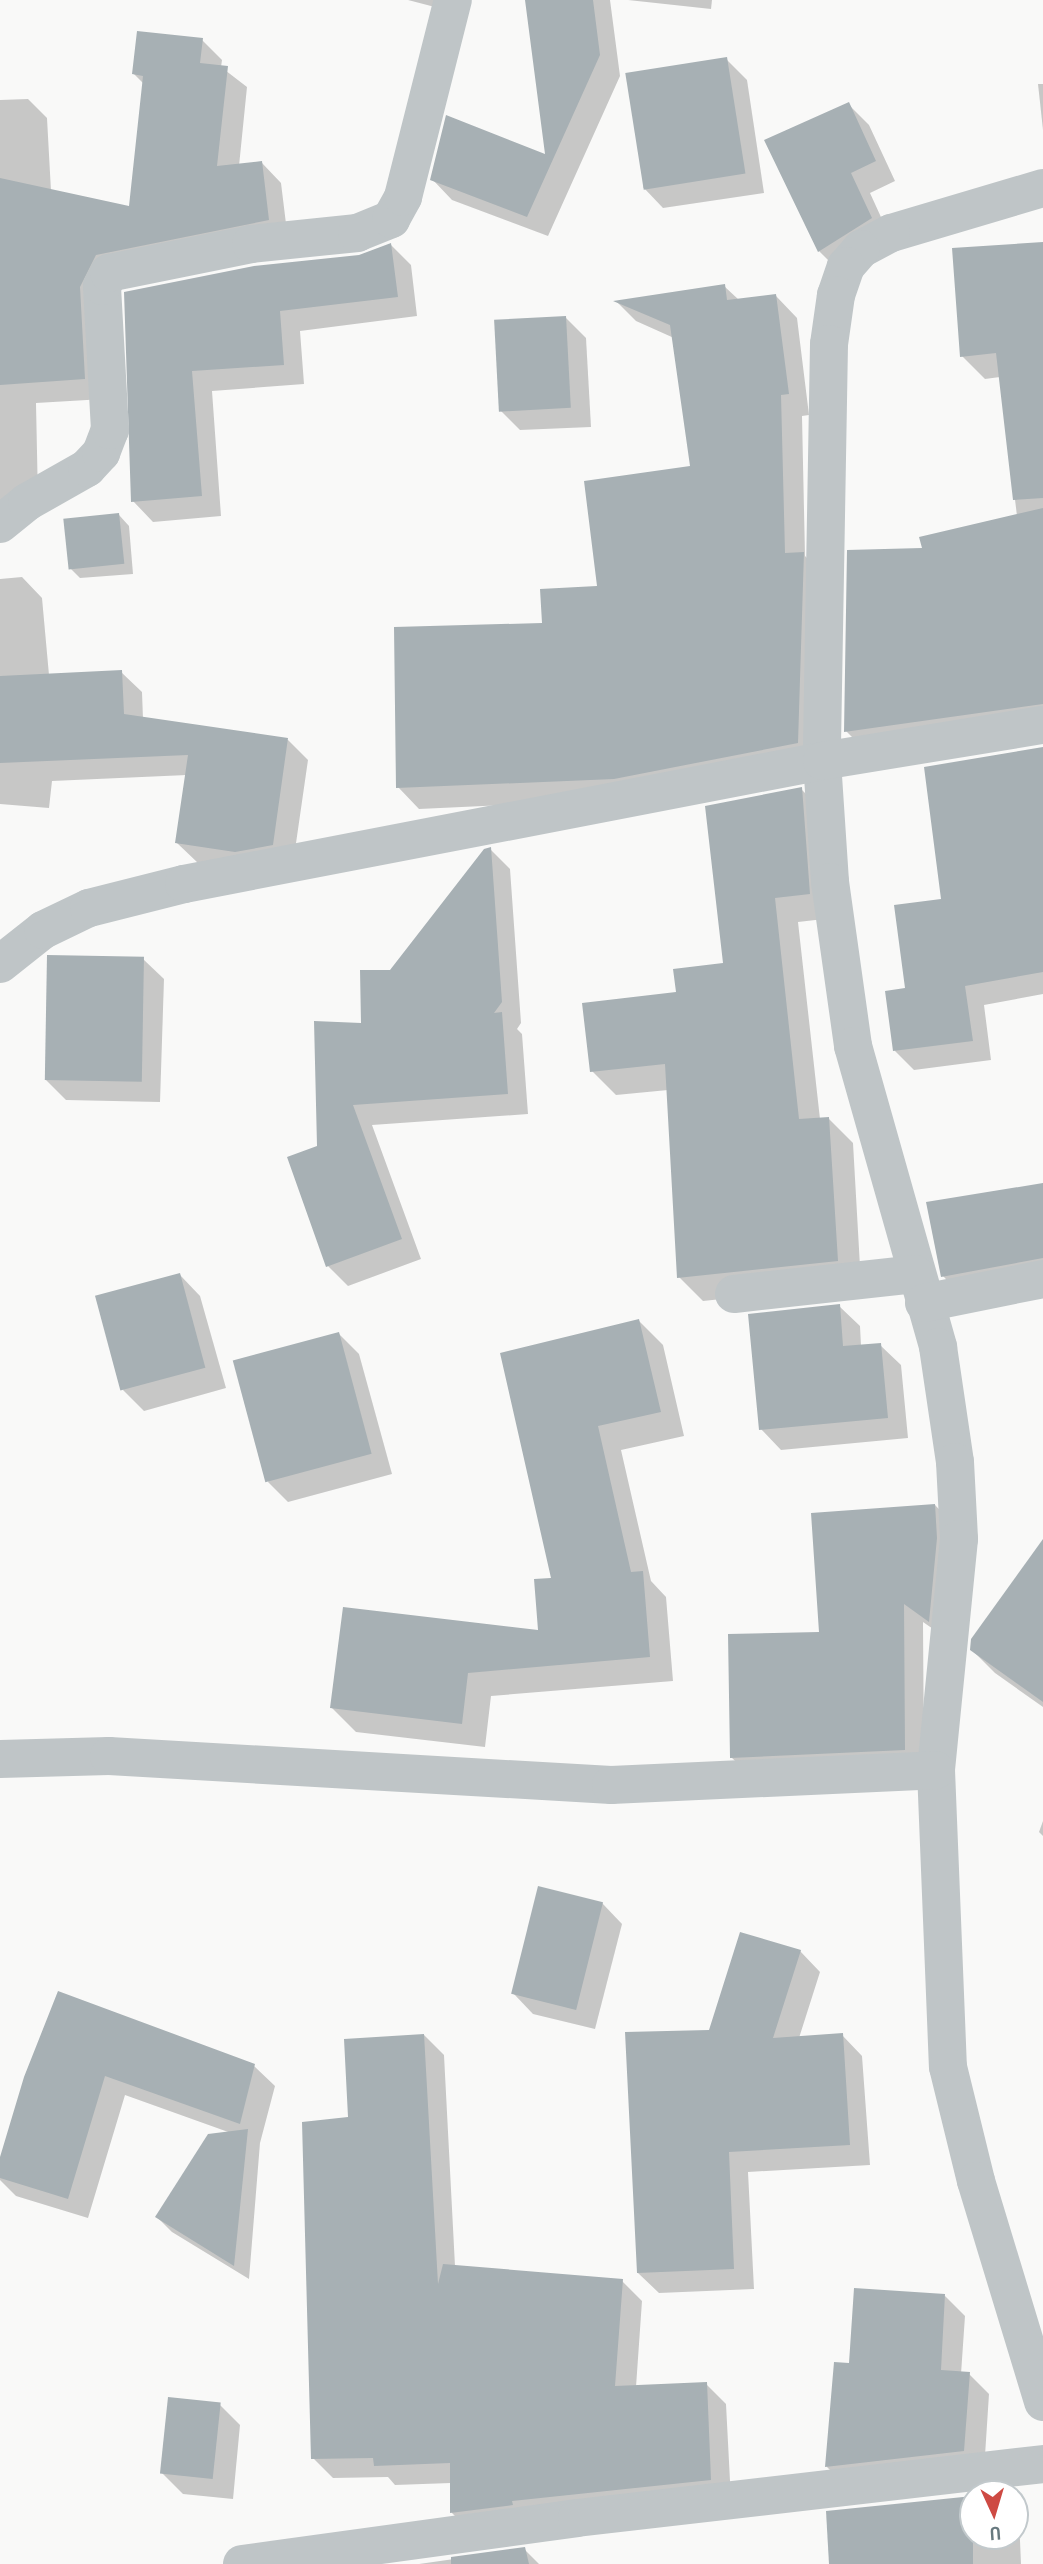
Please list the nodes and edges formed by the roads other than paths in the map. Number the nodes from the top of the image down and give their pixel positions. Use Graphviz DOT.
graph roads {
  1 [pos="453,0"];
  2 [pos="1043,188"];
  3 [pos="0,524"];
  4 [pos="1043,725"];
  5 [pos="822,761"];
  6 [pos="0,964"];
  7 [pos="1043,1279"];
  8 [pos="920,1288"];
  9 [pos="734,1294"];
  10 [pos="0,1759"];
  11 [pos="936,1770"];
  12 [pos="1032,2319"];
  13 [pos="1043,2402"];
  14 [pos="1043,2464"];
  15 [pos="242,2564"];
  1 -- 3 [label="street"];
  2 -- 5 [label="street"];
  4 -- 5 [label="street"];
  5 -- 6 [label="street"];
  5 -- 8 [label="street"];
  7 -- 8 [label="street"];
  8 -- 9 [label="street"];
  8 -- 11 [label="street"];
  10 -- 11 [label="street"];
  11 -- 12 [label="street"];
  12 -- 13 [label="street"];
  14 -- 15 [label="street"];
}
